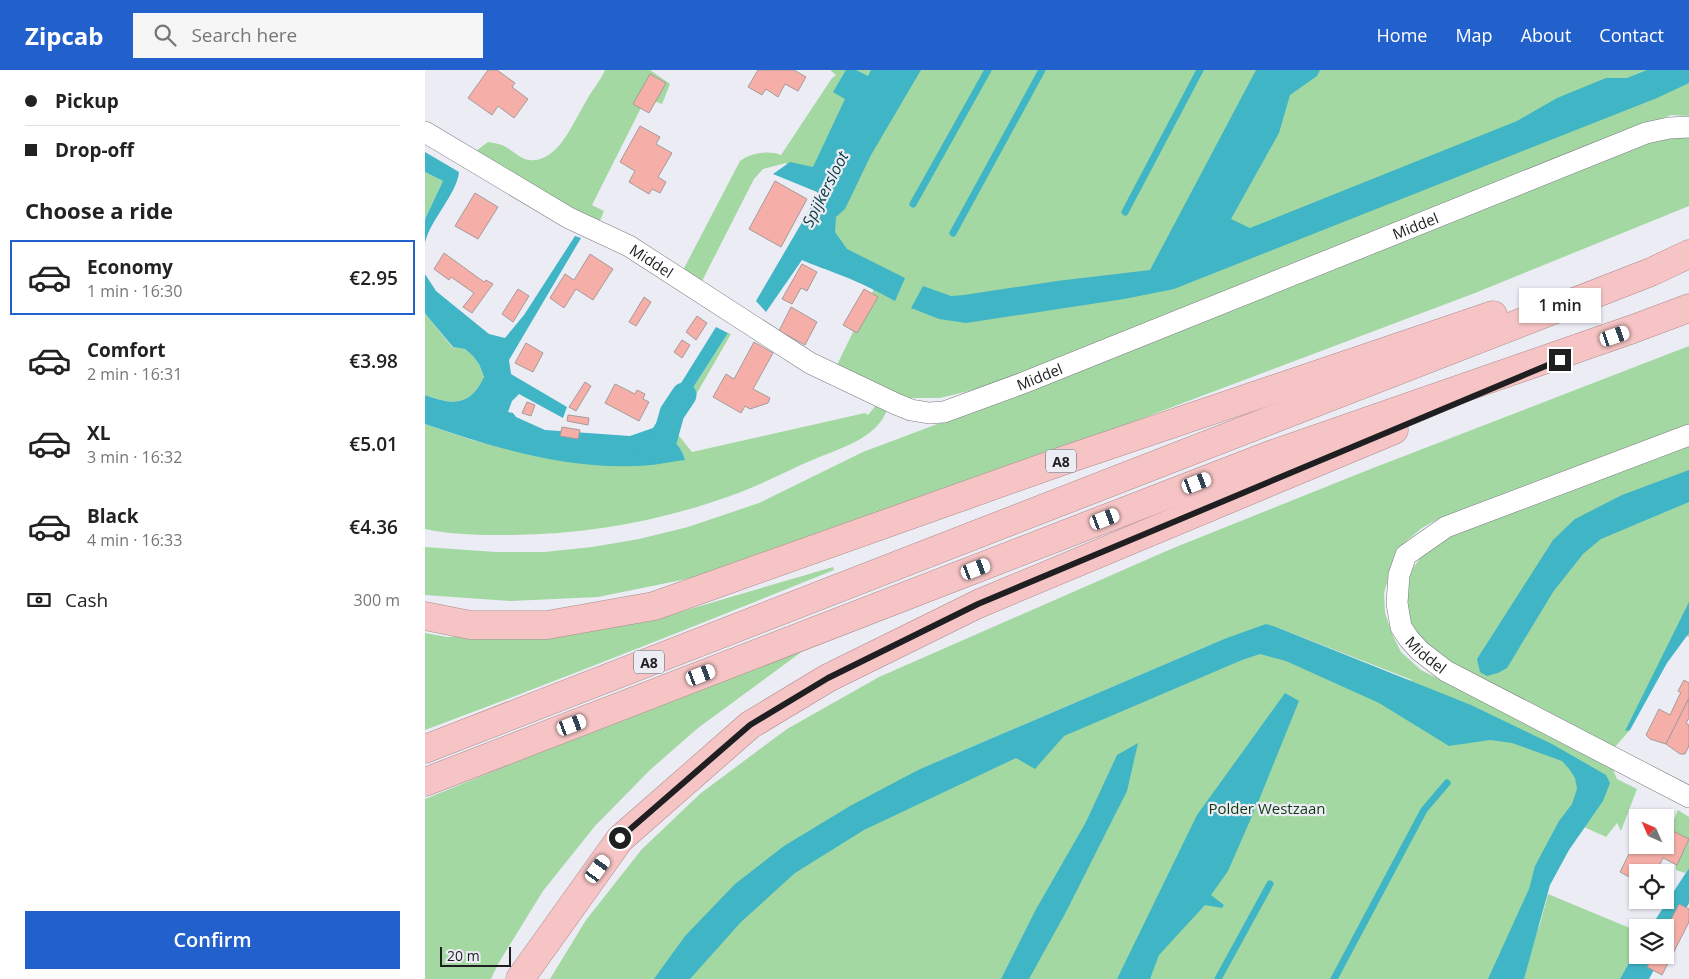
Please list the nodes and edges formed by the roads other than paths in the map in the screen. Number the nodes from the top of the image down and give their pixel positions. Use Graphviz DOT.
graph roads {
  1 [pos="1689,127"];
  2 [pos="425,132"];
  3 [pos="1689,249"];
  4 [pos="1689,254"];
  5 [pos="1689,308"];
  6 [pos="1633,329"];
  7 [pos="1689,435"];
  8 [pos="425,616"];
  9 [pos="425,749"];
  10 [pos="425,782"];
  11 [pos="1689,798"];
  12 [pos="519,979"];
  1 -- 2 [label="street, Middel"];
  3 -- 8 [label="highway, A8"];
  4 -- 9 [label="highway, A8"];
  5 -- 6 [label="highway, A8"];
  6 -- 10 [label="highway, A8"];
  6 -- 12 [label="highway, A8"];
  7 -- 11 [label="street, Middel"];
}
